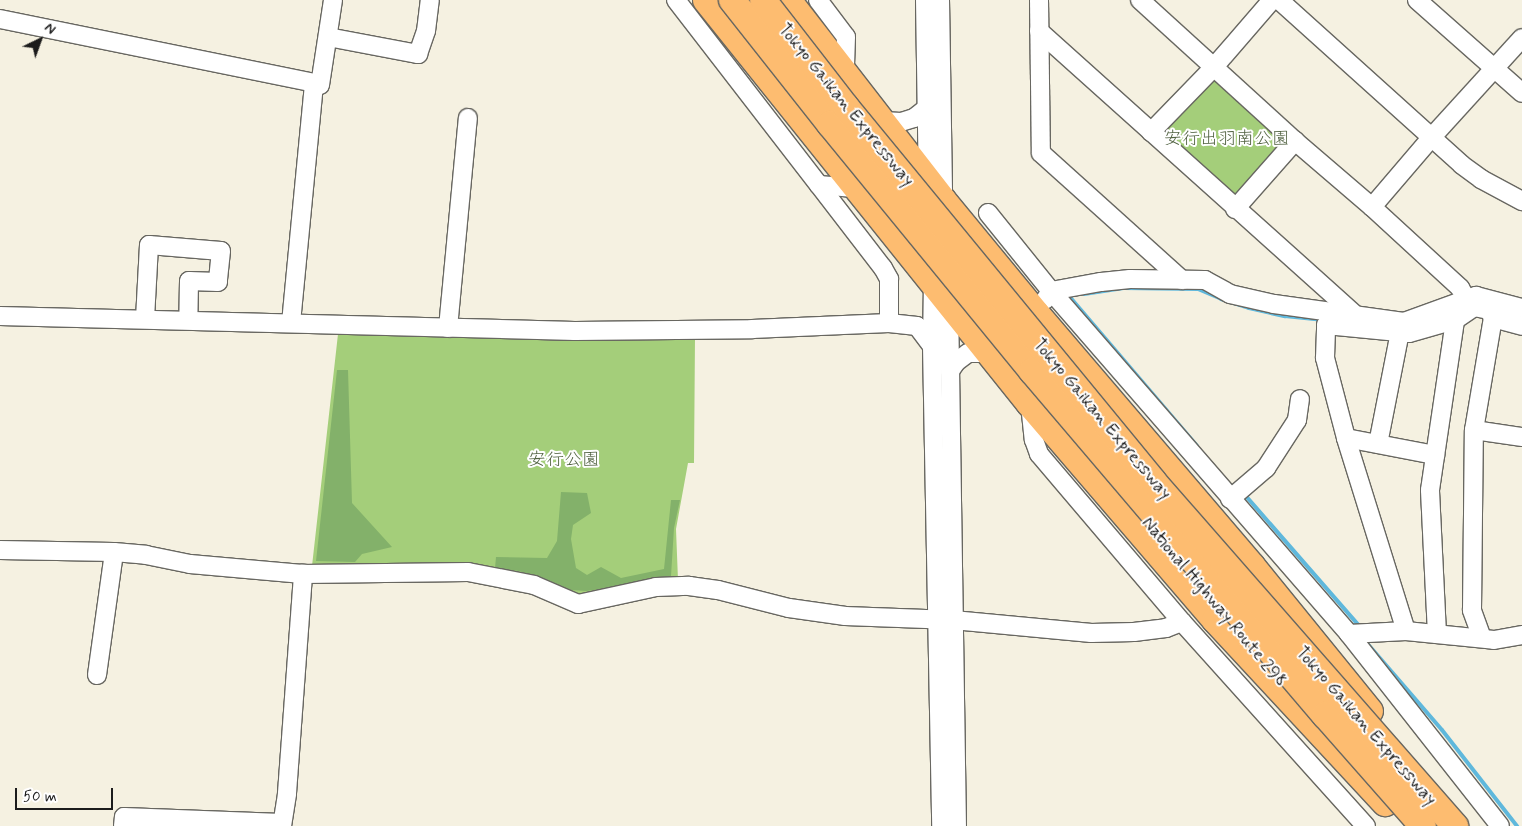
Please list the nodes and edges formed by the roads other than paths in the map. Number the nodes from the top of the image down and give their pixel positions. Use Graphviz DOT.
graph roads {
  1 [pos="333,0"];
  2 [pos="430,0"];
  3 [pos="676,0"];
  4 [pos="706,0"];
  5 [pos="717,0"];
  6 [pos="732,0"];
  7 [pos="762,0"];
  8 [pos="776,0"];
  9 [pos="788,0"];
  10 [pos="818,0"];
  11 [pos="925,0"];
  12 [pos="940,0"];
  13 [pos="1039,0"];
  14 [pos="1140,0"];
  15 [pos="1272,0"];
  16 [pos="1279,0"];
  17 [pos="1416,0"];
  18 [pos="0,20"];
  19 [pos="1039,31"];
  20 [pos="328,37"];
  21 [pos="1522,38"];
  22 [pos="1214,67"];
  23 [pos="1493,69"];
  24 [pos="845,74"];
  25 [pos="314,84"];
  26 [pos="1522,93"];
  27 [pos="853,99"];
  28 [pos="927,108"];
  29 [pos="468,118"];
  30 [pos="882,121"];
  31 [pos="1151,132"];
  32 [pos="823,134"];
  33 [pos="1431,138"];
  34 [pos="1295,141"];
  35 [pos="928,179"];
  36 [pos="820,185"];
  37 [pos="858,188"];
  38 [pos="943,200"];
  39 [pos="1522,201"];
  40 [pos="1372,207"];
  41 [pos="1235,209"];
  42 [pos="988,213"];
  43 [pos="1182,280"];
  44 [pos="933,282"];
  45 [pos="1051,291"];
  46 [pos="1466,298"];
  47 [pos="950,303"];
  48 [pos="1522,308"];
  49 [pos="1036,313"];
  50 [pos="1353,313"];
  51 [pos="1452,313"];
  52 [pos="0,316"];
  53 [pos="1493,318"];
  54 [pos="145,319"];
  55 [pos="188,320"];
  56 [pos="291,323"];
  57 [pos="889,323"];
  58 [pos="1522,326"];
  59 [pos="448,328"];
  60 [pos="1400,332"];
  61 [pos="932,346"];
  62 [pos="1055,346"];
  63 [pos="993,357"];
  64 [pos="950,371"];
  65 [pos="1026,390"];
  66 [pos="1300,399"];
  67 [pos="1474,430"];
  68 [pos="1522,437"];
  69 [pos="1346,438"];
  70 [pos="1378,444"];
  71 [pos="1435,455"];
  72 [pos="1230,499"];
  73 [pos="0,550"];
  74 [pos="114,552"];
  75 [pos="303,574"];
  76 [pos="946,619"];
  77 [pos="1182,622"];
  78 [pos="1406,631"];
  79 [pos="1349,634"];
  80 [pos="1437,634"];
  81 [pos="1522,635"];
  82 [pos="1482,638"];
  83 [pos="97,674"];
  84 [pos="1412,762"];
  85 [pos="169,822"];
  86 [pos="282,824"];
  87 [pos="123,826"];
  88 [pos="941,826"];
  89 [pos="957,826"];
  90 [pos="1366,826"];
  91 [pos="1406,826"];
  92 [pos="1423,826"];
  93 [pos="1454,826"];
  94 [pos="1469,826"];
  95 [pos="1500,826"];
  1 -- 20 [label="street"];
  2 -- 20 [label="street"];
  3 -- 36 [label="street"];
  4 -- 37 [label="highway, National Highway Route 298"];
  5 -- 32 [label="highway"];
  6 -- 92 [label="highway, Tokyo Gaikan Expressway, bridge"];
  7 -- 93 [label="highway, Tokyo Gaikan Expressway, bridge"];
  8 -- 27 [label="highway"];
  9 -- 24 [label="highway"];
  10 -- 24 [label="street"];
  11 -- 28 [label="street"];
  12 -- 38 [label="street"];
  13 -- 19 [label="street"];
  14 -- 22 [label="street"];
  15 -- 22 [label="street"];
  16 -- 33 [label="street"];
  17 -- 23 [label="street"];
  18 -- 25 [label="street"];
  19 -- 31 [label="street"];
  19 -- 43 [label="street"];
  20 -- 25 [label="street"];
  21 -- 23 [label="street"];
  22 -- 31 [label="street"];
  22 -- 34 [label="street"];
  23 -- 26 [label="street"];
  23 -- 33 [label="street"];
  24 -- 30 [label="highway"];
  25 -- 56 [label="street"];
  28 -- 30 [label="street"];
  28 -- 35 [label="street"];
  29 -- 59 [label="street"];
  30 -- 35 [label="highway"];
  31 -- 41 [label="street"];
  33 -- 39 [label="street"];
  33 -- 40 [label="street"];
  34 -- 40 [label="street"];
  34 -- 41 [label="street"];
  35 -- 38 [label="highway"];
  35 -- 44 [label="street"];
  36 -- 37 [label="street"];
  36 -- 57 [label="street"];
  37 -- 44 [label="highway, National Highway Route 298"];
  38 -- 47 [label="street"];
  38 -- 49 [label="highway"];
  40 -- 46 [label="street"];
  41 -- 50 [label="street"];
  42 -- 45 [label="street"];
  43 -- 45 [label="street"];
  43 -- 50 [label="street"];
  44 -- 47 [label="highway, National Highway Route 298"];
  44 -- 61 [label="street"];
  45 -- 49 [label="street"];
  45 -- 72 [label="street"];
  46 -- 48 [label="street"];
  46 -- 51 [label="street"];
  47 -- 63 [label="highway, National Highway Route 298"];
  47 -- 64 [label="street"];
  49 -- 84 [label="highway"];
  50 -- 51 [label="street"];
  51 -- 53 [label="street"];
  51 -- 60 [label="street"];
  51 -- 71 [label="street"];
  52 -- 54 [label="street"];
  53 -- 58 [label="street"];
  53 -- 67 [label="street"];
  54 -- 55 [label="street"];
  54 -- 55 [label="street"];
  55 -- 56 [label="street"];
  56 -- 59 [label="street"];
  57 -- 59 [label="street"];
  57 -- 61 [label="street"];
  60 -- 69 [label="street"];
  60 -- 70 [label="street"];
  61 -- 76 [label="street"];
  62 -- 84 [label="highway"];
  63 -- 64 [label="street"];
  63 -- 65 [label="highway, National Highway Route 298"];
  64 -- 76 [label="street"];
  65 -- 77 [label="street"];
  65 -- 91 [label="highway, National Highway Route 298"];
  66 -- 72 [label="street"];
  67 -- 68 [label="street"];
  67 -- 82 [label="street"];
  69 -- 70 [label="street"];
  69 -- 78 [label="street"];
  70 -- 71 [label="street"];
  71 -- 80 [label="street"];
  72 -- 79 [label="street"];
  73 -- 74 [label="street"];
  74 -- 75 [label="street"];
  74 -- 83 [label="street"];
  75 -- 76 [label="street"];
  75 -- 86 [label="street"];
  76 -- 77 [label="street"];
  76 -- 88 [label="street"];
  76 -- 89 [label="street"];
  77 -- 90 [label="street"];
  78 -- 79 [label="street"];
  78 -- 80 [label="street"];
  79 -- 95 [label="street"];
  80 -- 82 [label="street"];
  81 -- 82 [label="street"];
  84 -- 94 [label="highway"];
  85 -- 86 [label="street"];
  85 -- 87 [label="street"];
}
